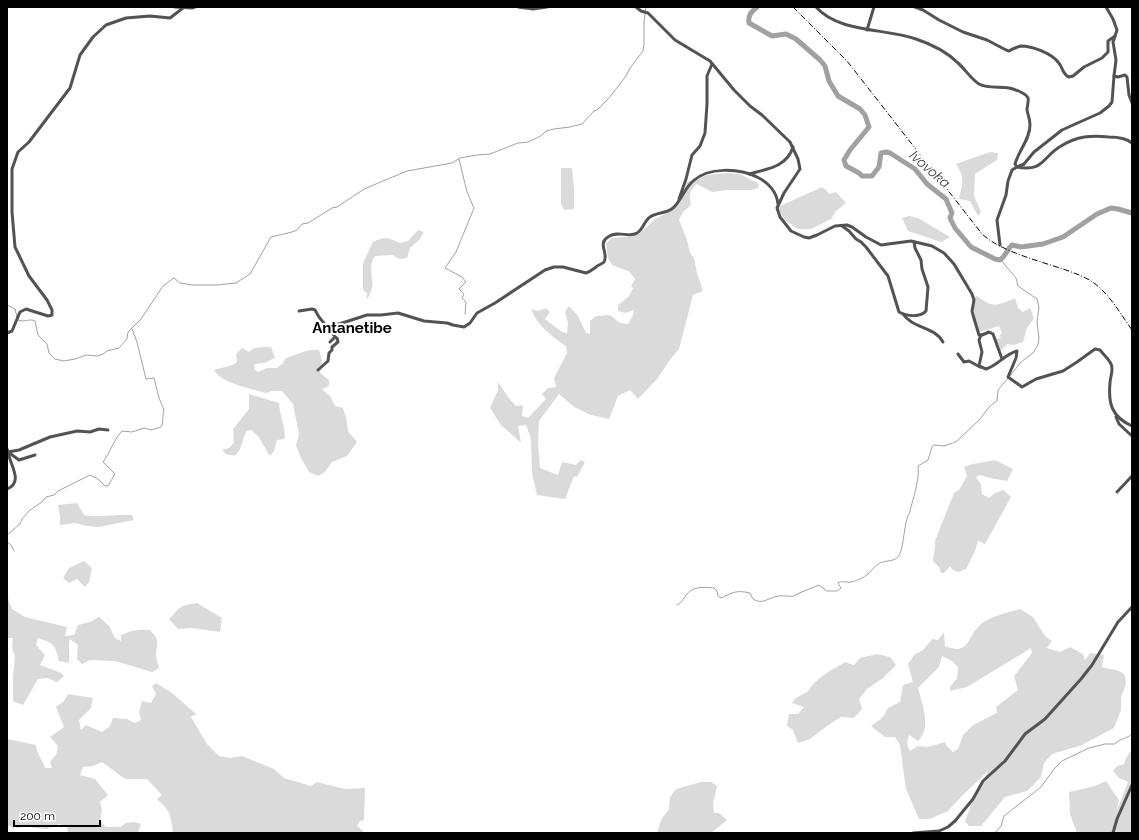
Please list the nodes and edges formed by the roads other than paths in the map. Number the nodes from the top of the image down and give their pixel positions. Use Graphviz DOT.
graph roads {
  1 [pos="175,7"];
  2 [pos="195,7"];
  3 [pos="518,7"];
  4 [pos="547,7"];
  5 [pos="636,7"];
  6 [pos="816,7"];
  7 [pos="874,7"];
  8 [pos="915,7"];
  9 [pos="1106,7"];
  10 [pos="182,8"];
  11 [pos="867,30"];
  12 [pos="1115,36"];
  13 [pos="712,64"];
  14 [pos="1114,76"];
  15 [pos="1132,103"];
  16 [pos="1132,143"];
  17 [pos="793,147"];
  18 [pos="1017,167"];
  19 [pos="749,174"];
  20 [pos="678,203"];
  21 [pos="778,204"];
  22 [pos="841,225"];
  23 [pos="914,242"];
  24 [pos="1000,245"];
  25 [pos="299,312"];
  26 [pos="903,314"];
  27 [pos="333,326"];
  28 [pos="7,333"];
  29 [pos="981,335"];
  30 [pos="335,337"];
  31 [pos="330,342"];
  32 [pos="944,342"];
  33 [pos="958,354"];
  34 [pos="1002,359"];
  35 [pos="980,367"];
  36 [pos="318,370"];
  37 [pos="1116,415"];
  38 [pos="1132,426"];
  39 [pos="108,430"];
  40 [pos="1132,436"];
  41 [pos="7,451"];
  42 [pos="35,455"];
  43 [pos="1132,476"];
  44 [pos="7,490"];
  45 [pos="1117,492"];
  46 [pos="1132,607"];
  47 [pos="1132,784"];
  48 [pos="913,833"];
  49 [pos="1113,833"];
  1 -- 10 [label="street"];
  2 -- 10 [label="street"];
  3 -- 4 [label="street"];
  5 -- 13 [label="street"];
  6 -- 11 [label="street"];
  7 -- 11 [label="street"];
  8 -- 12 [label="street"];
  9 -- 12 [label="street"];
  10 -- 28 [label="street"];
  11 -- 18 [label="street"];
  12 -- 14 [label="street"];
  13 -- 17 [label="street"];
  13 -- 20 [label="street"];
  14 -- 15 [label="street"];
  14 -- 18 [label="street"];
  16 -- 18 [label="street"];
  17 -- 19 [label="street"];
  17 -- 21 [label="street"];
  18 -- 24 [label="street"];
  19 -- 20 [label="street"];
  19 -- 21 [label="street"];
  20 -- 27 [label="street"];
  21 -- 22 [label="street"];
  22 -- 23 [label="street"];
  22 -- 26 [label="street"];
  23 -- 26 [label="street"];
  23 -- 29 [label="street"];
  25 -- 27 [label="street"];
  26 -- 32 [label="street"];
  27 -- 30 [label="street"];
  29 -- 34 [label="street"];
  29 -- 35 [label="street"];
  30 -- 31 [label="street"];
  30 -- 36 [label="street"];
  33 -- 35 [label="street"];
  34 -- 35 [label="street"];
  34 -- 37 [label="street"];
  37 -- 38 [label="street"];
  37 -- 40 [label="street"];
  39 -- 41 [label="street"];
  41 -- 42 [label="street"];
  41 -- 44 [label="street"];
  43 -- 45 [label="street"];
  46 -- 48 [label="street"];
  47 -- 49 [label="street"];
}
